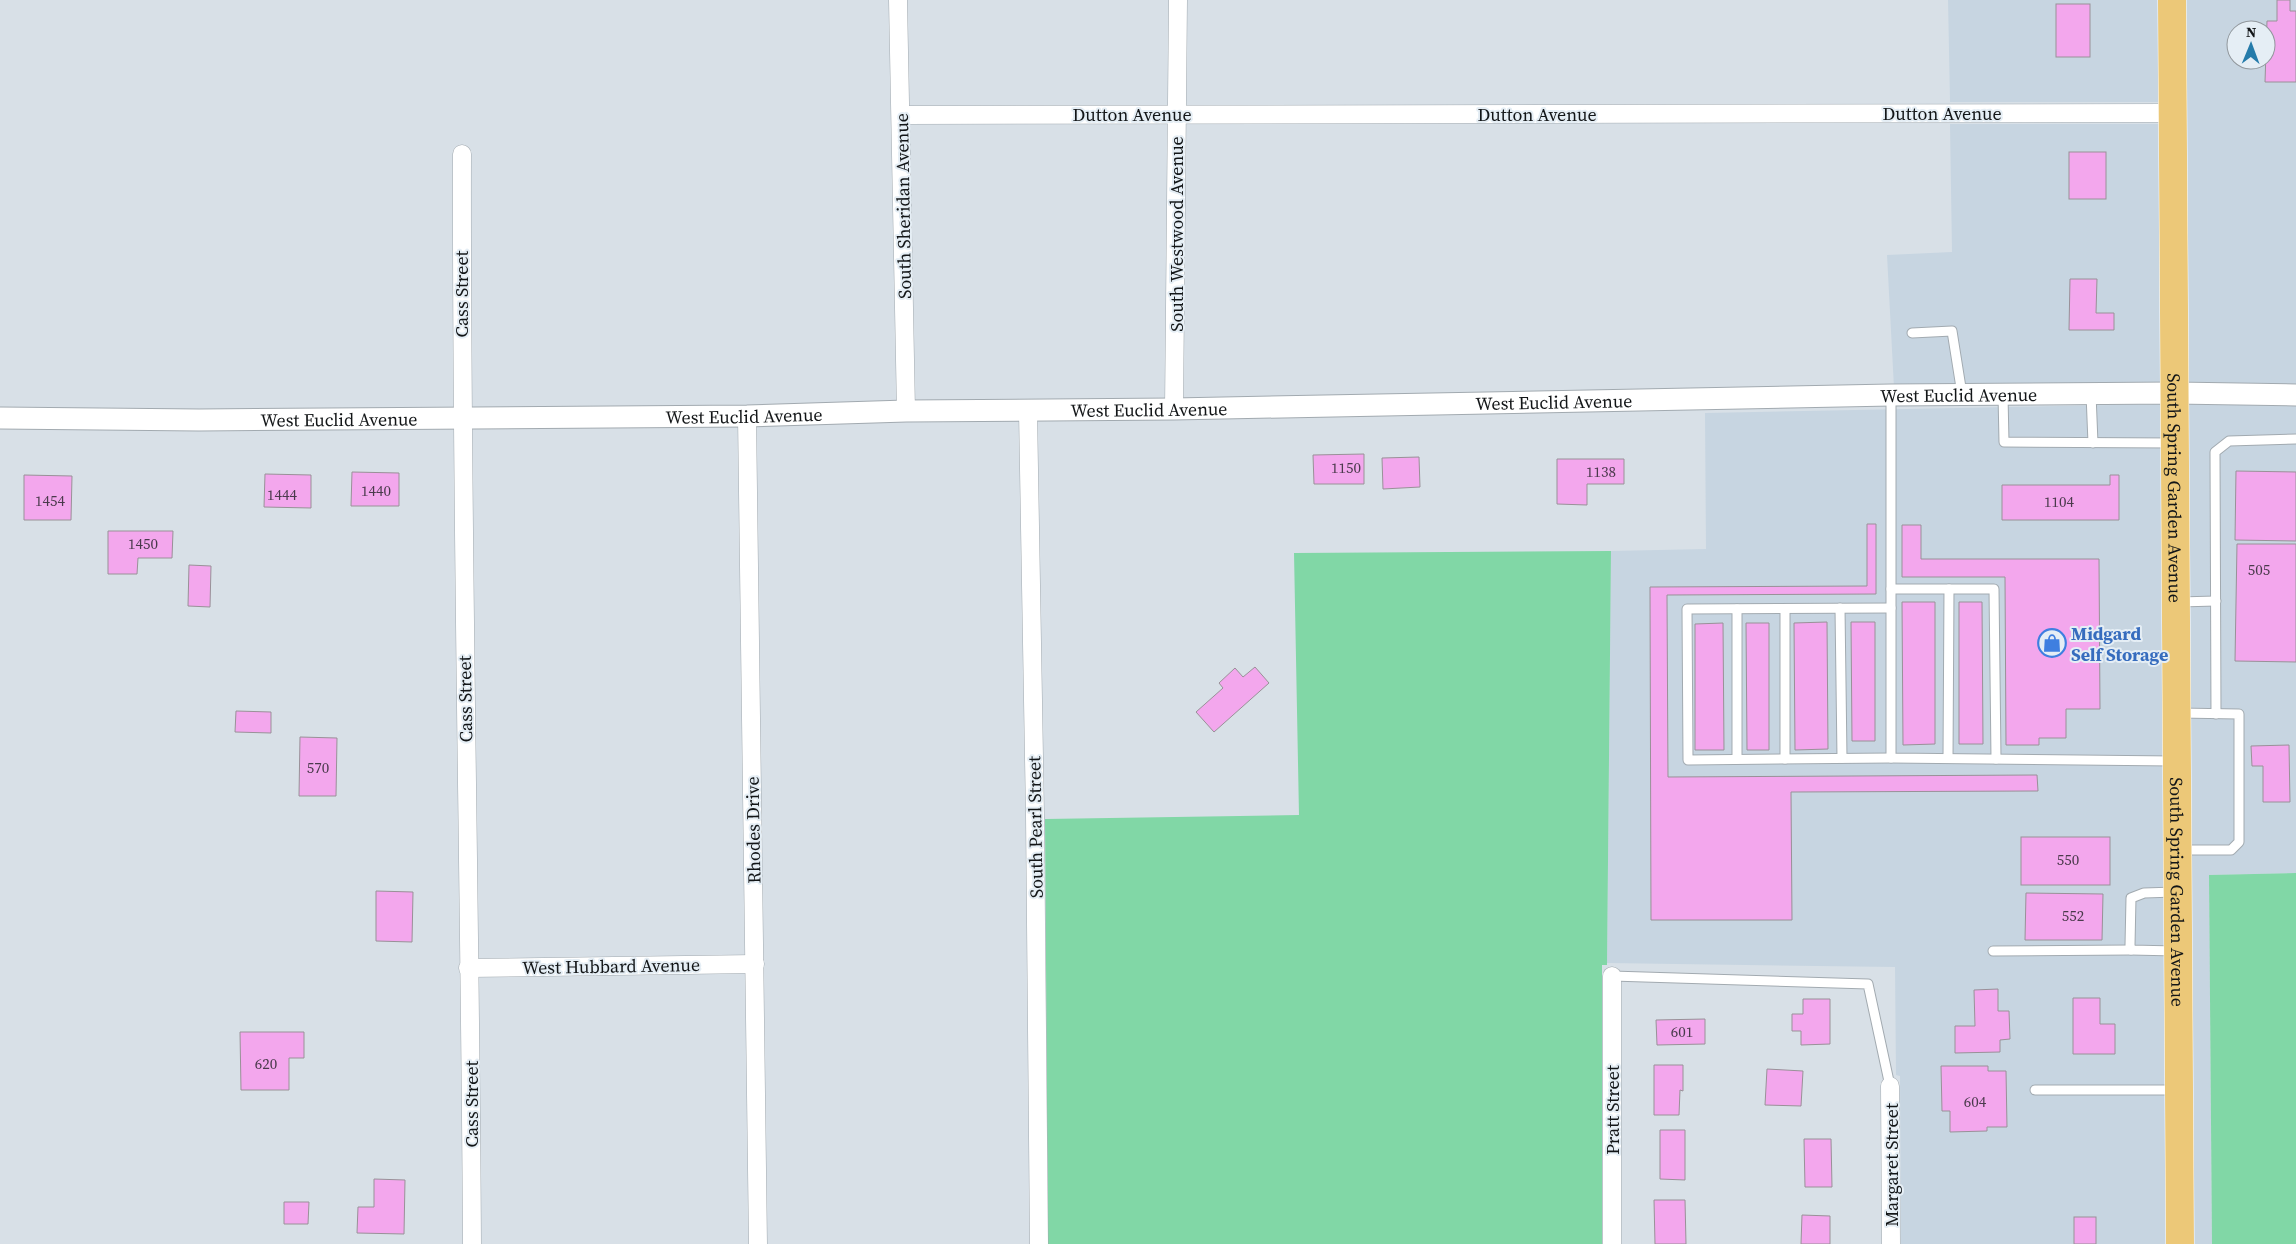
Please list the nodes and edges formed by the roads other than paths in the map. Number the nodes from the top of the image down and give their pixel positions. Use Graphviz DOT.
graph roads {
  1 [pos="898,0"];
  2 [pos="1178,0"];
  3 [pos="2172,0"];
  4 [pos="2173,113"];
  5 [pos="1176,114"];
  6 [pos="901,115"];
  7 [pos="462,154"];
  8 [pos="1912,333"];
  9 [pos="2176,393"];
  10 [pos="2003,394"];
  11 [pos="2092,394"];
  12 [pos="1891,395"];
  13 [pos="1962,395"];
  14 [pos="2296,395"];
  15 [pos="1174,409"];
  16 [pos="906,411"];
  17 [pos="1028,411"];
  18 [pos="748,416"];
  19 [pos="461,417"];
  20 [pos="0,418"];
  21 [pos="2296,439"];
  22 [pos="2093,443"];
  23 [pos="2176,443"];
  24 [pos="1890,589"];
  25 [pos="1949,589"];
  26 [pos="2216,601"];
  27 [pos="2176,602"];
  28 [pos="1785,608"];
  29 [pos="1840,608"];
  30 [pos="1891,608"];
  31 [pos="1737,609"];
  32 [pos="2177,713"];
  33 [pos="2216,714"];
  34 [pos="1842,758"];
  35 [pos="1891,758"];
  36 [pos="1948,758"];
  37 [pos="1737,759"];
  38 [pos="1785,759"];
  39 [pos="1996,759"];
  40 [pos="2177,761"];
  41 [pos="2178,850"];
  42 [pos="2178,892"];
  43 [pos="2131,950"];
  44 [pos="1993,951"];
  45 [pos="2178,951"];
  46 [pos="755,964"];
  47 [pos="468,968"];
  48 [pos="1612,976"];
  49 [pos="1890,1086"];
  50 [pos="2035,1090"];
  51 [pos="2179,1090"];
  52 [pos="472,1244"];
  53 [pos="758,1244"];
  54 [pos="1039,1244"];
  55 [pos="1612,1244"];
  56 [pos="1891,1244"];
  57 [pos="2180,1244"];
  1 -- 6 [label="street, South Sheridan Avenue"];
  2 -- 5 [label="street, South Westwood Avenue"];
  3 -- 4 [label="highway, South Spring Garden Avenue"];
  4 -- 5 [label="street, Dutton Avenue"];
  4 -- 9 [label="highway, South Spring Garden Avenue"];
  5 -- 6 [label="street, Dutton Avenue"];
  5 -- 15 [label="street, South Westwood Avenue"];
  6 -- 16 [label="street, South Sheridan Avenue"];
  7 -- 19 [label="street, Cass Street"];
  8 -- 13 [label="lane"];
  9 -- 11 [label="street, West Euclid Avenue"];
  9 -- 14 [label="street, West Euclid Avenue"];
  9 -- 23 [label="highway, South Spring Garden Avenue"];
  10 -- 11 [label="street, West Euclid Avenue"];
  10 -- 13 [label="street, West Euclid Avenue"];
  10 -- 22 [label="lane"];
  11 -- 22 [label="lane"];
  12 -- 13 [label="street, West Euclid Avenue"];
  12 -- 15 [label="street, West Euclid Avenue"];
  12 -- 24 [label="lane"];
  15 -- 17 [label="street, West Euclid Avenue"];
  16 -- 17 [label="street, West Euclid Avenue"];
  16 -- 18 [label="street, West Euclid Avenue"];
  17 -- 54 [label="street, South Pearl Street"];
  18 -- 19 [label="street, West Euclid Avenue"];
  18 -- 46 [label="street, Rhodes Drive"];
  19 -- 20 [label="street, West Euclid Avenue"];
  19 -- 47 [label="street, Cass Street"];
  21 -- 26 [label="lane"];
  22 -- 23 [label="lane"];
  23 -- 27 [label="highway, South Spring Garden Avenue"];
  24 -- 25 [label="lane"];
  24 -- 30 [label="lane"];
  25 -- 36 [label="lane"];
  25 -- 39 [label="lane"];
  26 -- 27 [label="lane"];
  26 -- 33 [label="lane"];
  27 -- 32 [label="highway, South Spring Garden Avenue"];
  28 -- 29 [label="lane"];
  28 -- 31 [label="lane"];
  28 -- 38 [label="lane"];
  29 -- 30 [label="lane"];
  29 -- 34 [label="lane"];
  30 -- 35 [label="lane"];
  31 -- 37 [label="lane"];
  31 -- 37 [label="lane"];
  32 -- 33 [label="lane"];
  32 -- 40 [label="highway, South Spring Garden Avenue"];
  33 -- 41 [label="lane"];
  34 -- 35 [label="lane"];
  34 -- 38 [label="lane"];
  35 -- 36 [label="lane"];
  36 -- 39 [label="lane"];
  37 -- 38 [label="lane"];
  39 -- 40 [label="lane"];
  40 -- 41 [label="highway, South Spring Garden Avenue"];
  41 -- 42 [label="highway, South Spring Garden Avenue"];
  42 -- 43 [label="lane"];
  42 -- 45 [label="highway, South Spring Garden Avenue"];
  43 -- 44 [label="lane"];
  43 -- 45 [label="lane"];
  45 -- 51 [label="highway, South Spring Garden Avenue"];
  46 -- 47 [label="street, West Hubbard Avenue"];
  46 -- 53 [label="street, Rhodes Drive"];
  47 -- 52 [label="street, Cass Street"];
  48 -- 49 [label="lane"];
  48 -- 55 [label="street, Pratt Street"];
  49 -- 56 [label="street, Margaret Street"];
  50 -- 51 [label="lane"];
  51 -- 57 [label="highway, South Spring Garden Avenue"];
}
